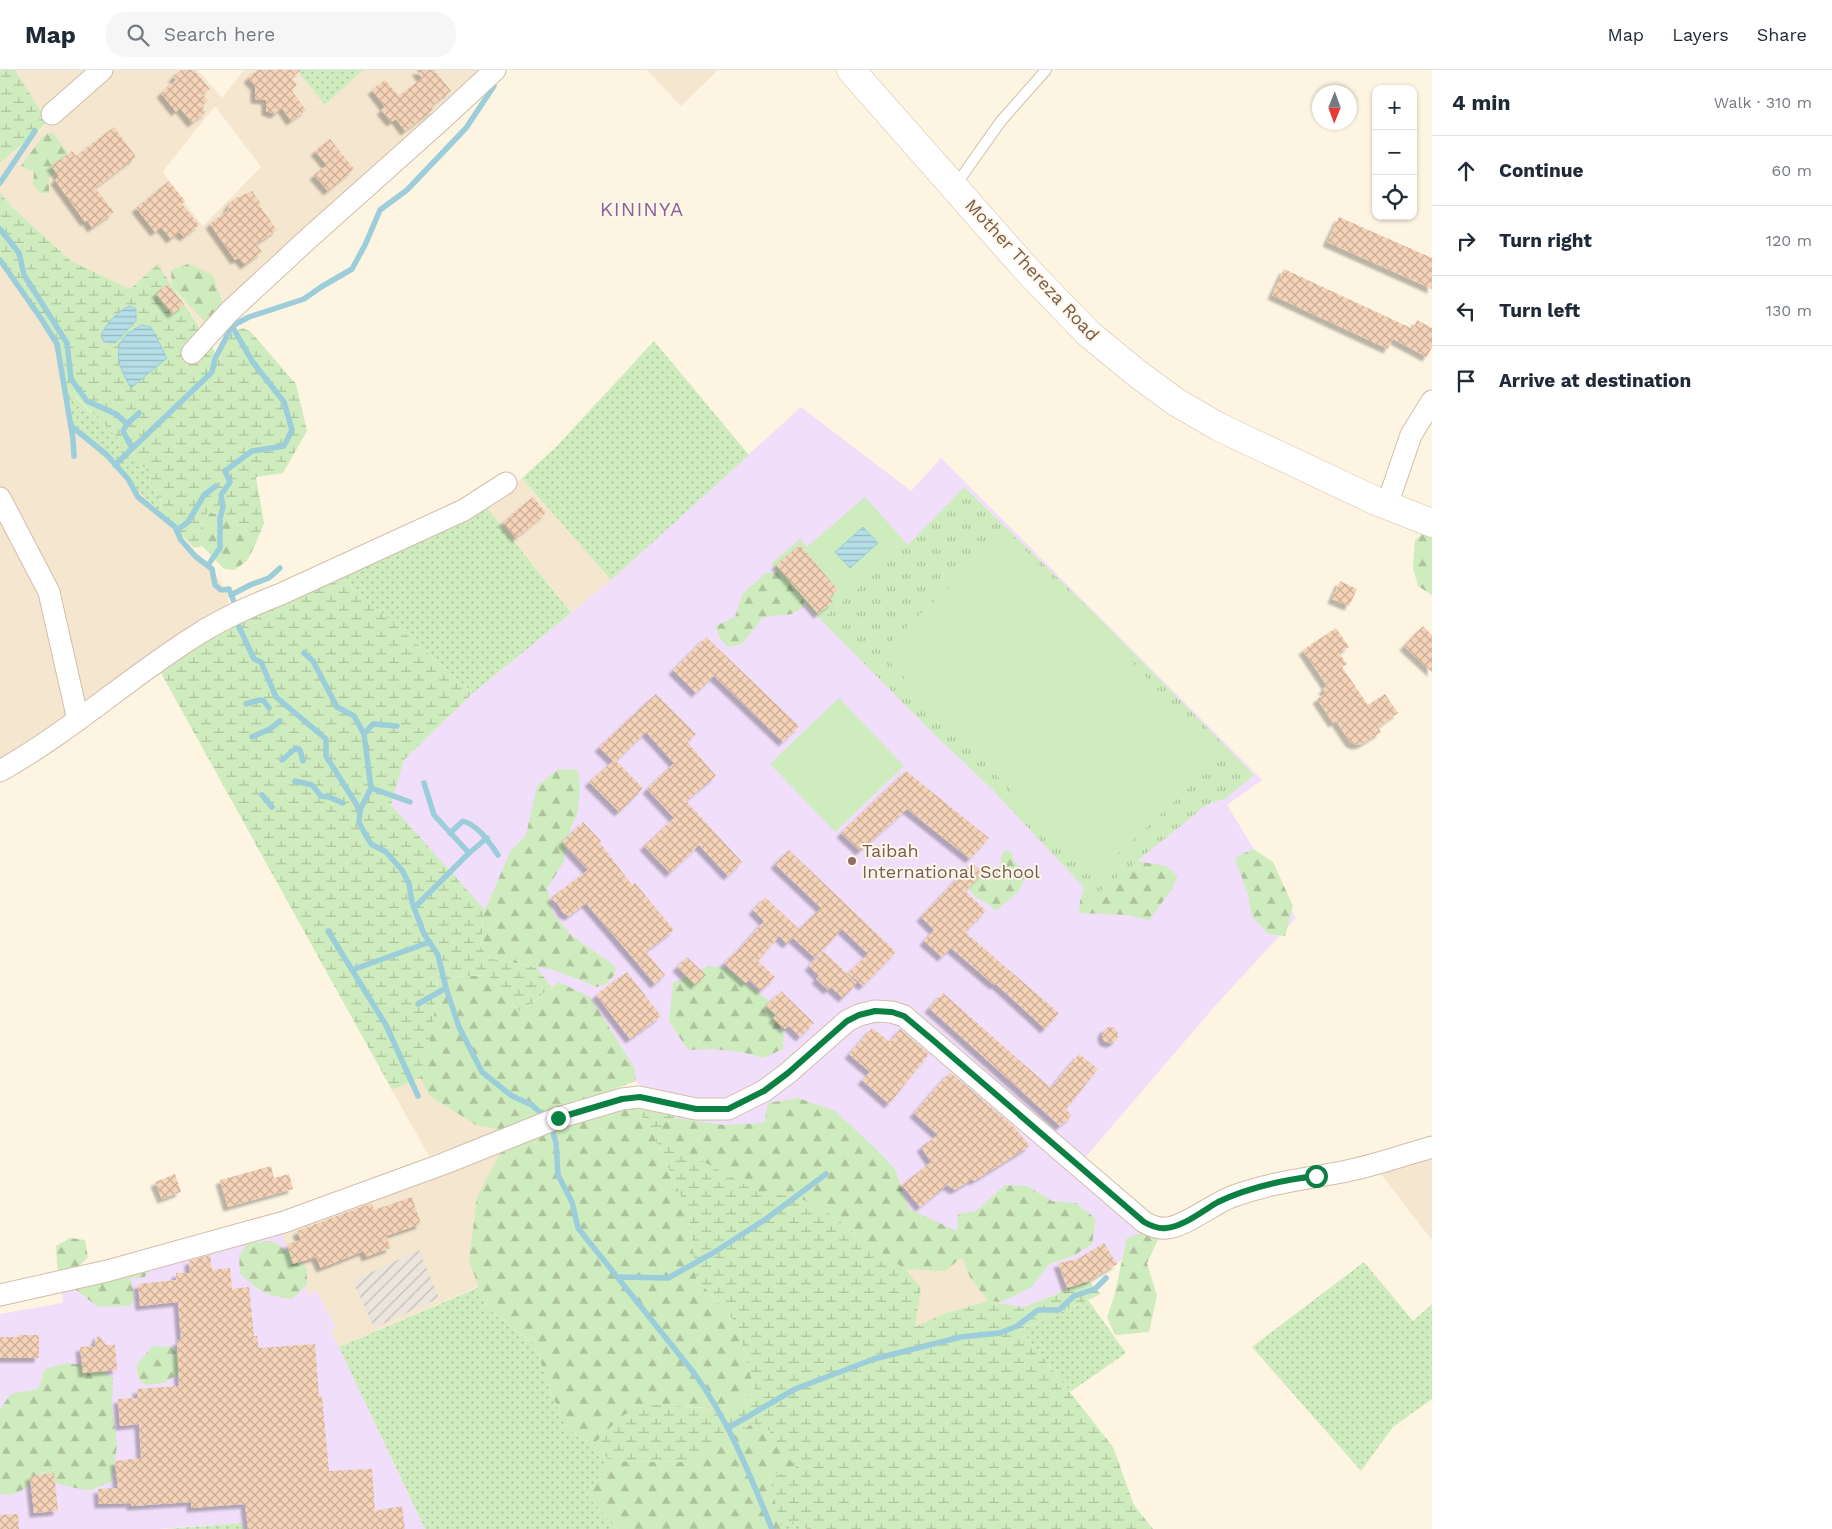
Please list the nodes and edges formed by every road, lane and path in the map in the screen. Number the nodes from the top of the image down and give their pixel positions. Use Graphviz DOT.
graph roads {
  1 [pos="102,70"];
  2 [pos="495,70"];
  3 [pos="852,70"];
  4 [pos="1046,70"];
  5 [pos="52,114"];
  6 [pos="955,186"];
  7 [pos="192,353"];
  8 [pos="1432,401"];
  9 [pos="506,482"];
  10 [pos="0,498"];
  11 [pos="1387,505"];
  12 [pos="1432,523"];
  13 [pos="78,720"];
  14 [pos="0,771"];
  15 [pos="1432,1147"];
  16 [pos="0,1295"];
  1 -- 5 [label="street"];
  2 -- 7 [label="street"];
  3 -- 6 [label="street, Mother Thereza Road"];
  4 -- 6 [label="lane"];
  6 -- 11 [label="street, Mother Thereza Road"];
  8 -- 11 [label="street"];
  9 -- 13 [label="street"];
  10 -- 13 [label="street"];
  11 -- 12 [label="street, Mother Thereza Road"];
  13 -- 14 [label="street"];
  15 -- 16 [label="street"];
}
